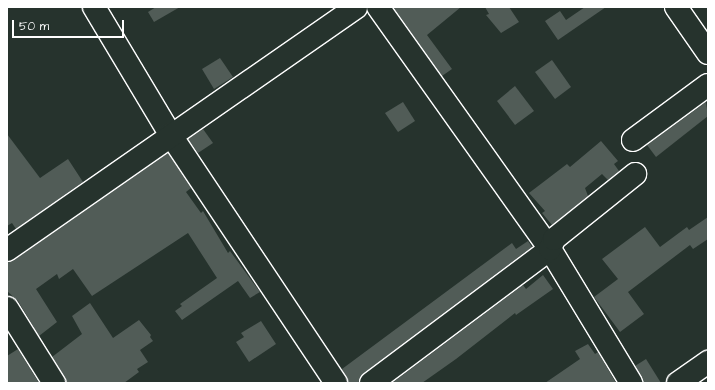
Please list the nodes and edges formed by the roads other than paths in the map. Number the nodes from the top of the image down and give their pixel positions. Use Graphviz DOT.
graph roads {
  1 [pos="94,7"];
  2 [pos="356,7"];
  3 [pos="378,7"];
  4 [pos="676,7"];
  5 [pos="708,52"];
  6 [pos="708,85"];
  7 [pos="170,134"];
  8 [pos="632,140"];
  9 [pos="635,174"];
  10 [pos="7,250"];
  11 [pos="550,250"];
  12 [pos="7,308"];
  13 [pos="708,362"];
  14 [pos="54,383"];
  15 [pos="336,383"];
  16 [pos="371,383"];
  17 [pos="630,383"];
  18 [pos="678,383"];
  1 -- 7 [label="street"];
  2 -- 7 [label="street"];
  3 -- 11 [label="street"];
  4 -- 5 [label="street"];
  6 -- 8 [label="street"];
  7 -- 10 [label="street"];
  7 -- 15 [label="street"];
  9 -- 11 [label="street"];
  11 -- 16 [label="street"];
  11 -- 17 [label="street"];
  12 -- 14 [label="street"];
  13 -- 18 [label="street"];
}
